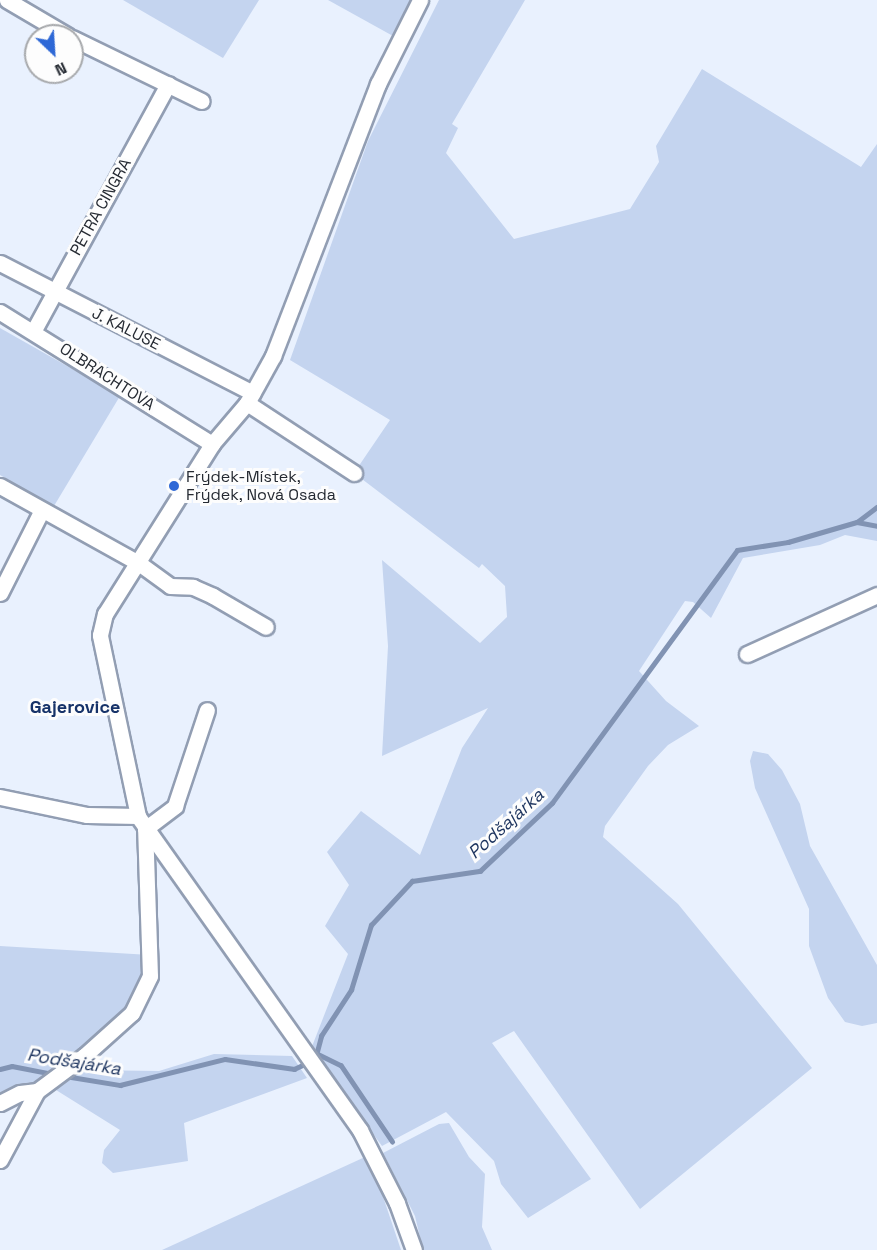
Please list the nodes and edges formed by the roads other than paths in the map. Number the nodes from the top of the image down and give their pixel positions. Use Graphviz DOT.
graph roads {
  1 [pos="7,0"];
  2 [pos="420,0"];
  3 [pos="48,24"];
  4 [pos="84,44"];
  5 [pos="168,84"];
  6 [pos="202,101"];
  7 [pos="0,263"];
  8 [pos="54,292"];
  9 [pos="0,312"];
  10 [pos="34,330"];
  11 [pos="250,398"];
  12 [pos="213,444"];
  13 [pos="354,473"];
  14 [pos="0,486"];
  15 [pos="42,510"];
  16 [pos="140,564"];
  17 [pos="0,593"];
  18 [pos="877,595"];
  19 [pos="266,627"];
  20 [pos="747,654"];
  21 [pos="207,710"];
  22 [pos="0,797"];
  23 [pos="141,823"];
  24 [pos="37,1091"];
  25 [pos="0,1103"];
  26 [pos="0,1160"];
  27 [pos="414,1250"];
  1 -- 3 [label="street"];
  2 -- 11 [label="street"];
  4 -- 5 [label="street"];
  5 -- 6 [label="street"];
  5 -- 8 [label="street, PETRA CINGRA"];
  7 -- 8 [label="street, J. KALUSE"];
  8 -- 10 [label="street, PETRA CINGRA"];
  8 -- 11 [label="street, J. KALUSE"];
  9 -- 10 [label="street, OLBRACHTOVA"];
  10 -- 12 [label="street, OLBRACHTOVA"];
  11 -- 12 [label="street"];
  11 -- 13 [label="street, J. KALUSE"];
  12 -- 16 [label="street"];
  14 -- 15 [label="street"];
  15 -- 16 [label="street"];
  15 -- 17 [label="street"];
  16 -- 19 [label="street"];
  16 -- 23 [label="street"];
  18 -- 20 [label="street"];
  21 -- 23 [label="street"];
  22 -- 23 [label="street"];
  23 -- 24 [label="street"];
  23 -- 27 [label="street"];
  24 -- 25 [label="street"];
  24 -- 26 [label="street"];
}
